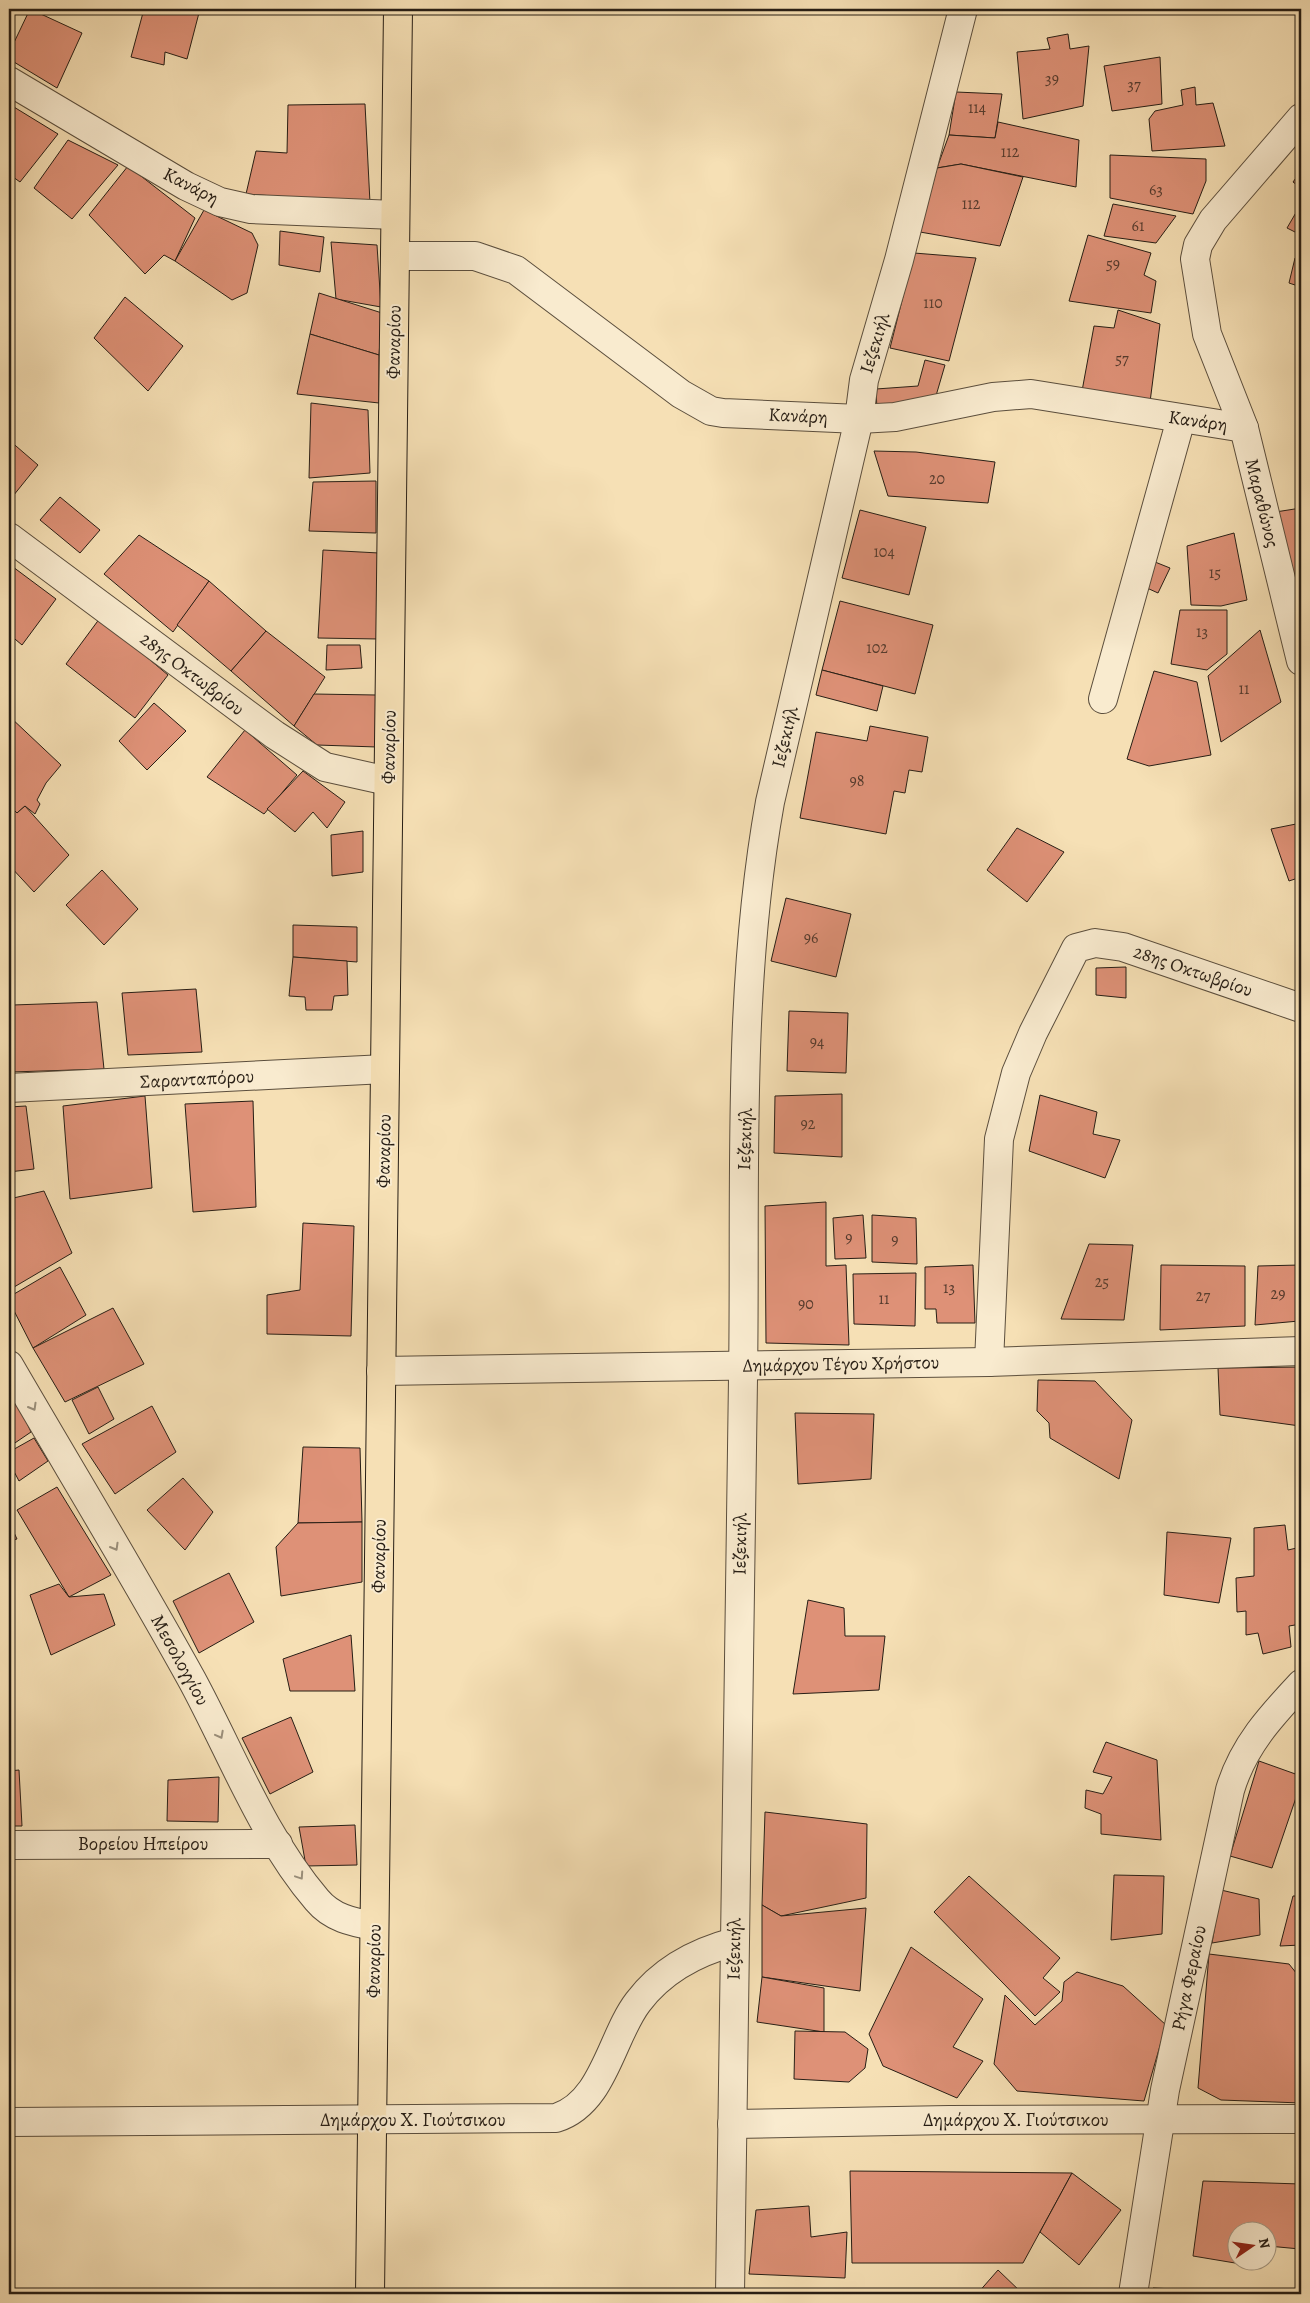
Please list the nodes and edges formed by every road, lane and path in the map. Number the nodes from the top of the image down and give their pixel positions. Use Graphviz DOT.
graph roads {
  1 [pos="398,9"];
  2 [pos="964,9"];
  3 [pos="9,81"];
  4 [pos="1301,118"];
  5 [pos="395,215"];
  6 [pos="395,256"];
  7 [pos="859,419"];
  8 [pos="1181,419"];
  9 [pos="1244,428"];
  10 [pos="9,537"];
  11 [pos="1301,661"];
  12 [pos="1103,699"];
  13 [pos="388,781"];
  14 [pos="1301,1008"];
  15 [pos="385,1069"];
  16 [pos="9,1088"];
  17 [pos="1301,1351"];
  18 [pos="989,1362"];
  19 [pos="9,1365"];
  20 [pos="743,1366"];
  21 [pos="381,1371"];
  22 [pos="1301,1684"];
  23 [pos="9,1844"];
  24 [pos="278,1844"];
  25 [pos="374,1926"];
  26 [pos="734,1942"];
  27 [pos="1160,2119"];
  28 [pos="1301,2119"];
  29 [pos="372,2121"];
  30 [pos="9,2122"];
  31 [pos="732,2124"];
  32 [pos="370,2294"];
  33 [pos="730,2294"];
  34 [pos="1133,2294"];
  1 -- 5 [label="main road, Φαναρίου"];
  2 -- 7 [label="street, Ιεζεκιήλ"];
  3 -- 5 [label="street, Κανάρη"];
  4 -- 9 [label="street, Μαραθώνος"];
  5 -- 6 [label="main road, Φαναρίου"];
  6 -- 7 [label="street, Κανάρη"];
  6 -- 13 [label="main road, Φαναρίου"];
  7 -- 8 [label="street, Κανάρη"];
  7 -- 20 [label="street, Ιεζεκιήλ"];
  8 -- 9 [label="street, Κανάρη"];
  8 -- 12 [label="street"];
  9 -- 11 [label="street, Μαραθώνος"];
  10 -- 13 [label="street, 28ης Οκτωβρίου"];
  13 -- 15 [label="main road, Φαναρίου"];
  14 -- 18 [label="street, 28ης Οκτωβρίου"];
  15 -- 16 [label="street, Σαρανταπόρου"];
  15 -- 21 [label="main road, Φαναρίου"];
  17 -- 18 [label="street, Δημάρχου Τέγου Χρήστου"];
  18 -- 20 [label="street, Δημάρχου Τέγου Χρήστου"];
  19 -- 24 [label="street, Μεσολογγίου, one-way"];
  20 -- 21 [label="street, Δημάρχου Τέγου Χρήστου"];
  20 -- 26 [label="street, Ιεζεκιήλ"];
  21 -- 25 [label="main road, Φαναρίου"];
  22 -- 27 [label="street, Ρήγα Φεραίου"];
  23 -- 24 [label="street, Βορείου Ηπείρου"];
  24 -- 25 [label="street, Μεσολογγίου, one-way"];
  25 -- 29 [label="main road, Φαναρίου"];
  26 -- 29 [label="street, Δημάρχου Χ. Γιούτσικου"];
  26 -- 31 [label="street, Ιεζεκιήλ"];
  27 -- 28 [label="street, Δημάρχου Χ. Γιούτσικου"];
  27 -- 31 [label="street, Δημάρχου Χ. Γιούτσικου"];
  27 -- 34 [label="street, Ρήγα Φεραίου"];
  29 -- 30 [label="street, Δημάρχου Χ. Γιούτσικου"];
  29 -- 32 [label="main road, Φαναρίου"];
  31 -- 33 [label="street, Ιεζεκιήλ"];
}
